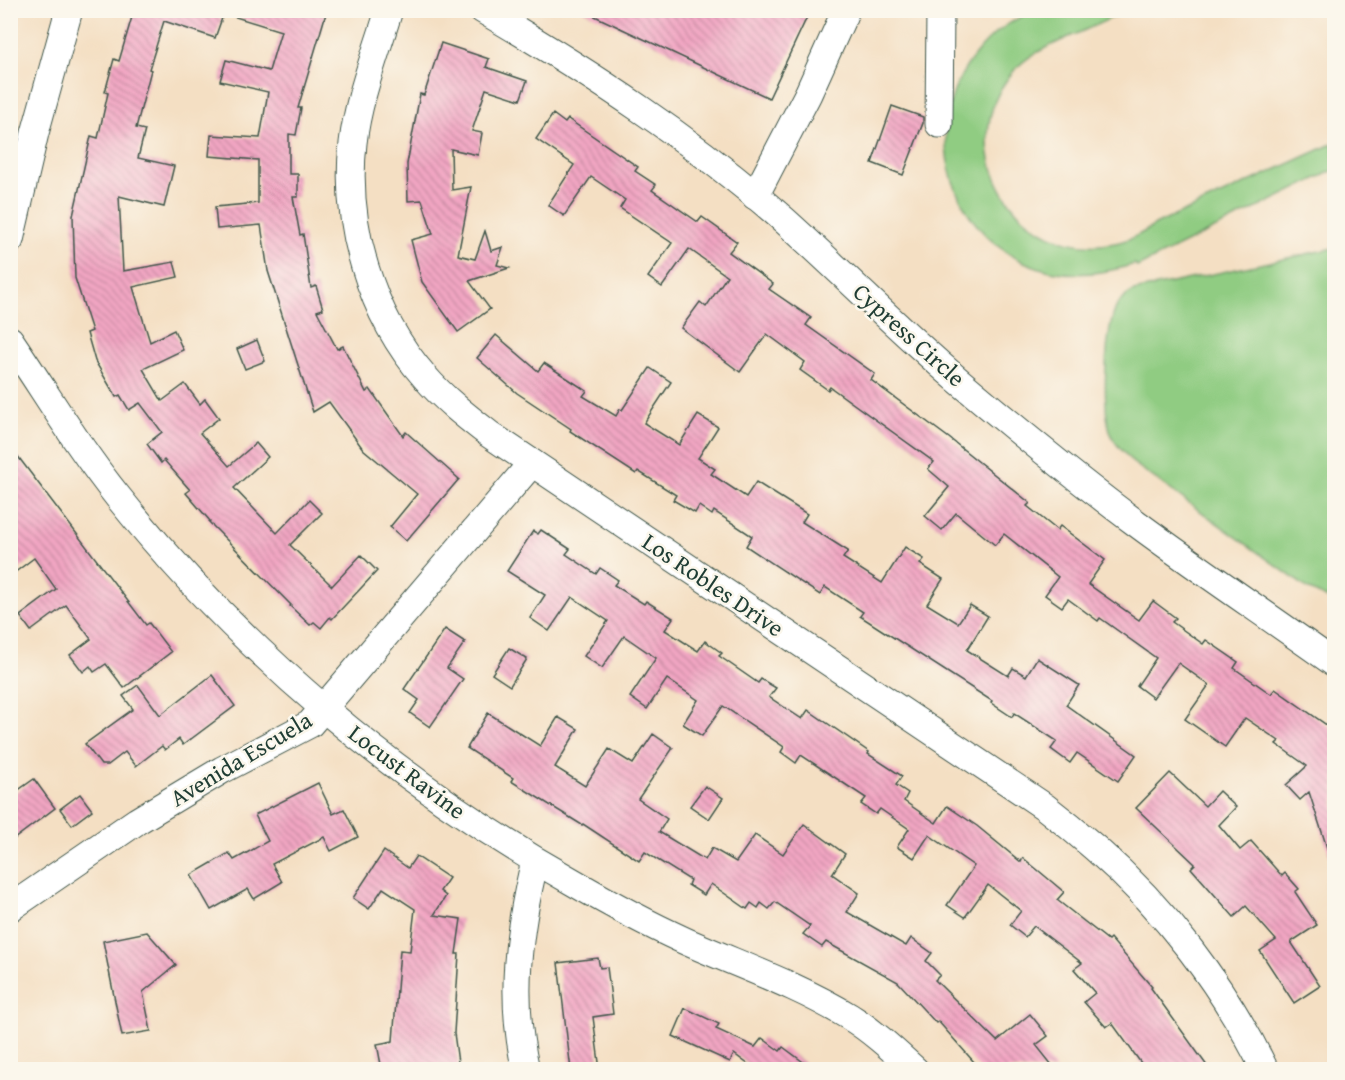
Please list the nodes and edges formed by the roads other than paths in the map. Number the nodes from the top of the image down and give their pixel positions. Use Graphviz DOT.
graph roads {
  1 [pos="69,10"];
  2 [pos="389,10"];
  3 [pos="483,10"];
  4 [pos="846,10"];
  5 [pos="940,10"];
  6 [pos="939,124"];
  7 [pos="755,196"];
  8 [pos="10,240"];
  9 [pos="10,340"];
  10 [pos="532,463"];
  11 [pos="1335,663"];
  12 [pos="323,708"];
  13 [pos="535,861"];
  14 [pos="10,908"];
  15 [pos="526,1070"];
  16 [pos="915,1070"];
  17 [pos="1265,1070"];
  1 -- 8 [label="street"];
  2 -- 10 [label="street, Los Robles Drive"];
  3 -- 7 [label="street, Cypress Circle"];
  4 -- 7 [label="street"];
  5 -- 6 [label="street"];
  7 -- 11 [label="street, Cypress Circle"];
  9 -- 12 [label="street, Locust Ravine"];
  10 -- 12 [label="street, Avenida Escuela"];
  10 -- 17 [label="street, Los Robles Drive"];
  12 -- 13 [label="street, Locust Ravine"];
  12 -- 14 [label="street, Avenida Escuela"];
  13 -- 15 [label="street"];
  13 -- 16 [label="street, Locust Ravine"];
}
